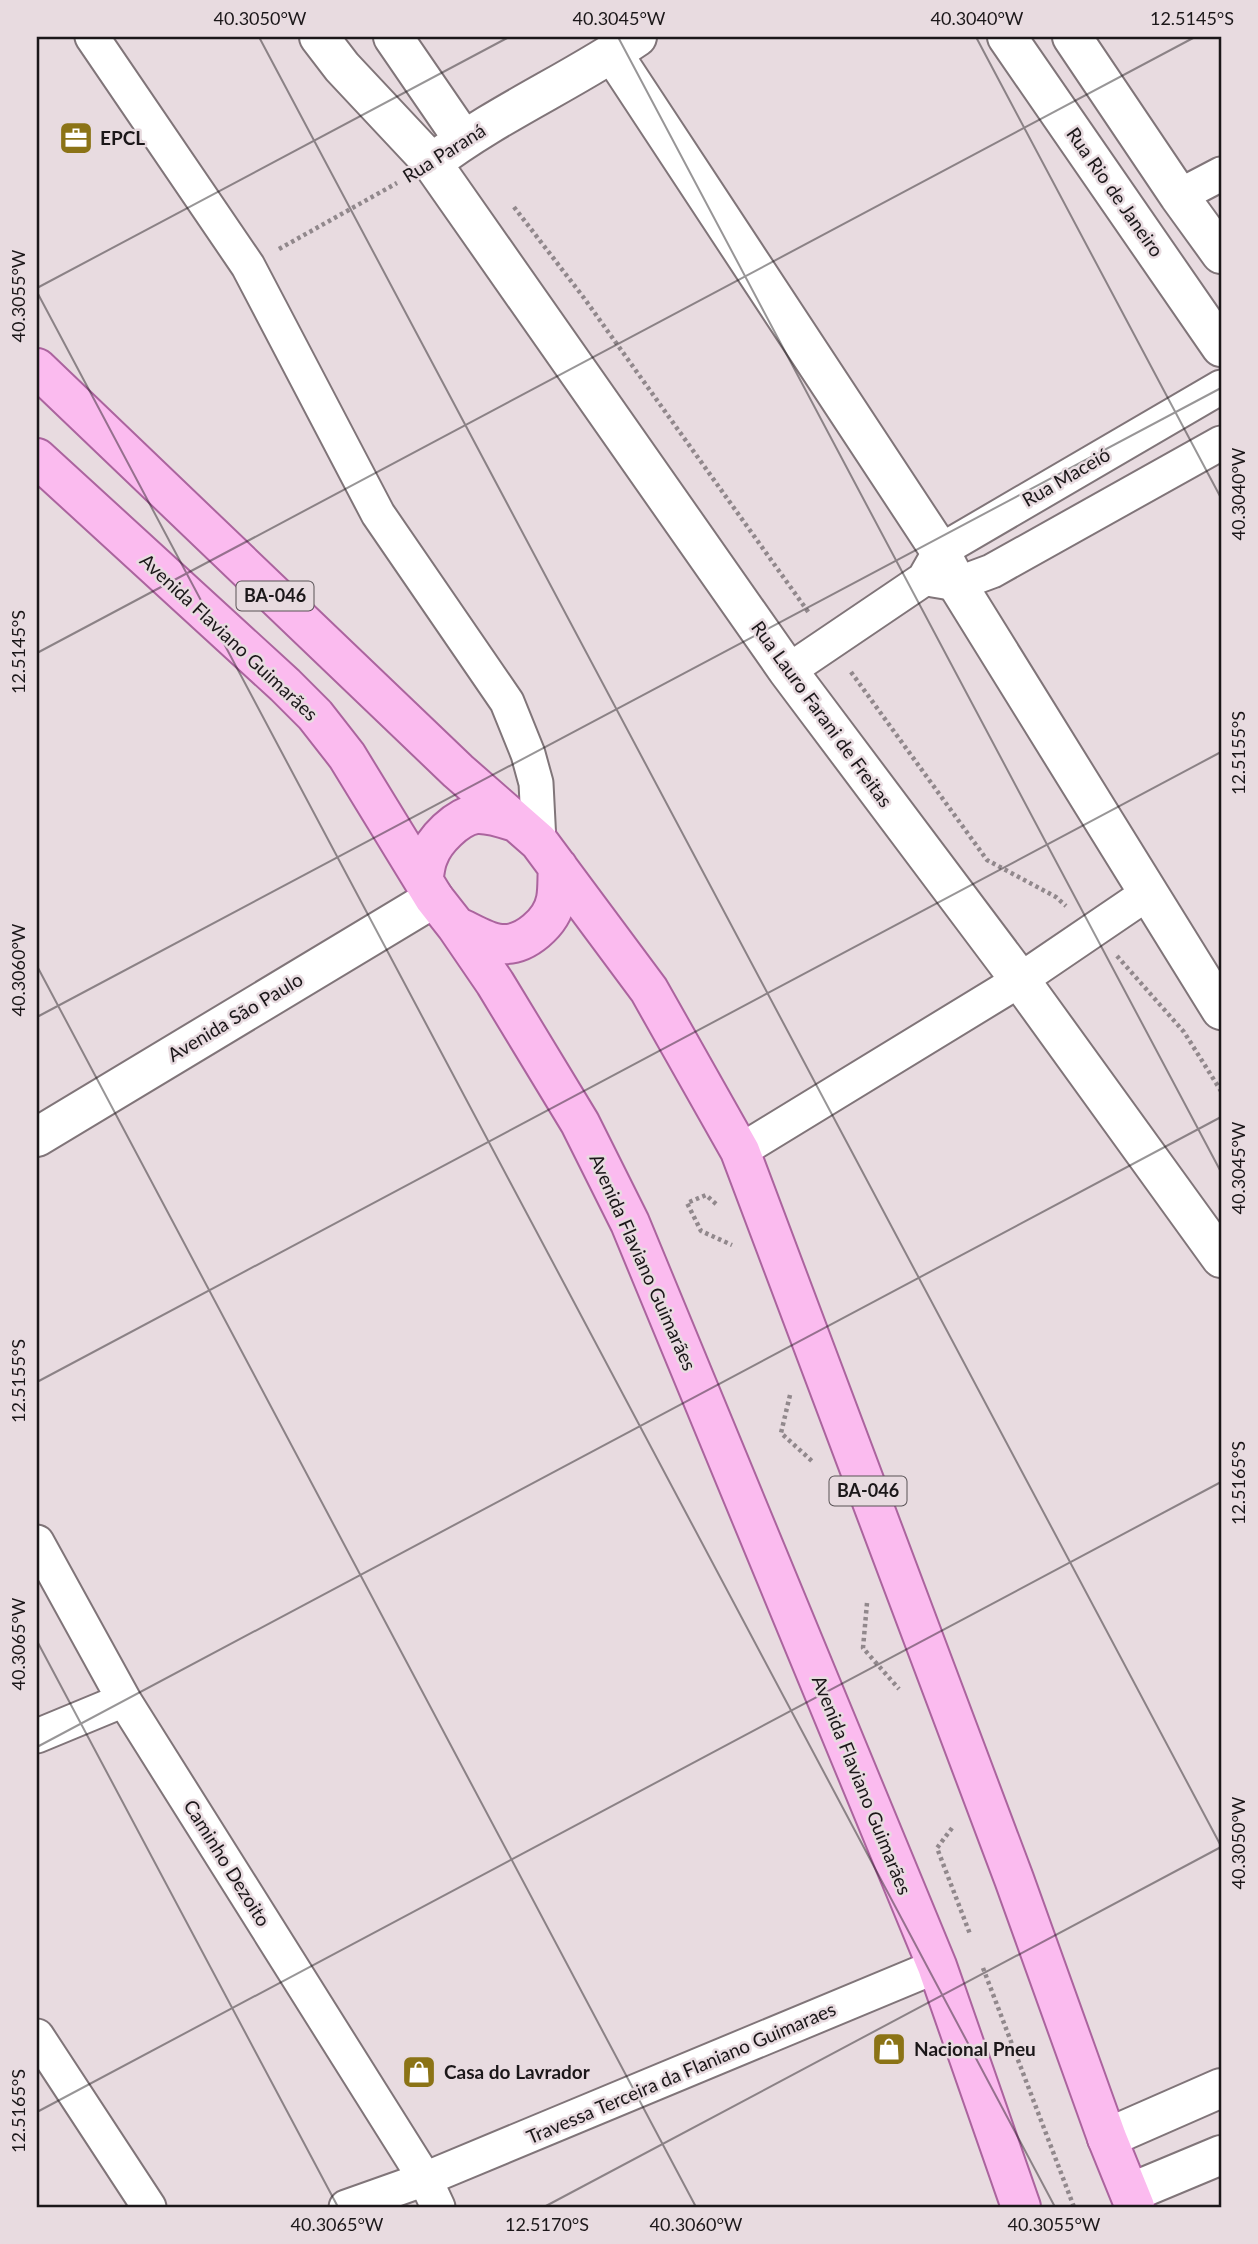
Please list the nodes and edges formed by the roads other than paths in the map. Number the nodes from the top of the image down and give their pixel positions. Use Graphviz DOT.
graph roads {
  1 [pos="92,37"];
  2 [pos="320,37"];
  3 [pos="393,37"];
  4 [pos="1007,37"];
  5 [pos="1072,37"];
  6 [pos="625,45"];
  7 [pos="463,139"];
  8 [pos="432,163"];
  9 [pos="1221,174"];
  10 [pos="1179,196"];
  11 [pos="1218,244"];
  12 [pos="1221,347"];
  13 [pos="37,368"];
  14 [pos="1221,387"];
  15 [pos="1221,443"];
  16 [pos="37,458"];
  17 [pos="940,571"];
  18 [pos="788,671"];
  19 [pos="537,844"];
  20 [pos="1148,893"];
  21 [pos="438,901"];
  22 [pos="1020,980"];
  23 [pos="1221,1010"];
  24 [pos="37,1137"];
  25 [pos="740,1151"];
  26 [pos="1221,1258"];
  27 [pos="37,1542"];
  28 [pos="124,1700"];
  29 [pos="37,1736"];
  30 [pos="937,1966"];
  31 [pos="37,2036"];
  32 [pos="1221,2088"];
  33 [pos="1107,2138"];
  34 [pos="1221,2155"];
  35 [pos="432,2193"];
  36 [pos="1132,2200"];
  37 [pos="149,2207"];
  38 [pos="346,2207"];
  39 [pos="1021,2207"];
  1 -- 19 [label="street"];
  2 -- 8 [label="street, Rua Lauro Farani de Freitas"];
  3 -- 7 [label="street"];
  4 -- 12 [label="street, Rua Rio de Janeiro"];
  5 -- 10 [label="street"];
  6 -- 7 [label="street, Rua Paraná"];
  6 -- 17 [label="street"];
  7 -- 8 [label="street, Rua Paraná"];
  8 -- 18 [label="street, Rua Lauro Farani de Freitas"];
  9 -- 10 [label="street"];
  10 -- 11 [label="street"];
  13 -- 19 [label="main road, BA-046"];
  14 -- 17 [label="street, Rua Maceió"];
  15 -- 17 [label="street, Rua Maceió"];
  16 -- 21 [label="main road, Avenida Flaviano Guimarães / BA-046"];
  17 -- 18 [label="street, Rua Maceió"];
  17 -- 20 [label="street"];
  18 -- 22 [label="street, Rua Lauro Farani de Freitas"];
  19 -- 21 [label="main road"];
  19 -- 21 [label="main road"];
  19 -- 25 [label="main road, BA-046"];
  20 -- 22 [label="street"];
  20 -- 23 [label="street"];
  21 -- 24 [label="street, Avenida São Paulo"];
  21 -- 30 [label="main road, Avenida Flaviano Guimarães / BA-046"];
  22 -- 25 [label="street"];
  22 -- 26 [label="street, Rua Lauro Farani de Freitas"];
  25 -- 33 [label="main road, BA-046"];
  27 -- 28 [label="street, Caminho Dezoito"];
  28 -- 29 [label="street"];
  28 -- 35 [label="street, Caminho Dezoito"];
  30 -- 35 [label="street, Travessa Terceira da Flaniano Guimaraes"];
  30 -- 39 [label="main road, Avenida Flaviano Guimarães / BA-046"];
  31 -- 37 [label="street"];
  32 -- 33 [label="street"];
  33 -- 36 [label="main road, BA-046"];
  34 -- 36 [label="street"];
  35 -- 38 [label="street, Travessa Terceira da Flaniano Guimaraes"];
}
